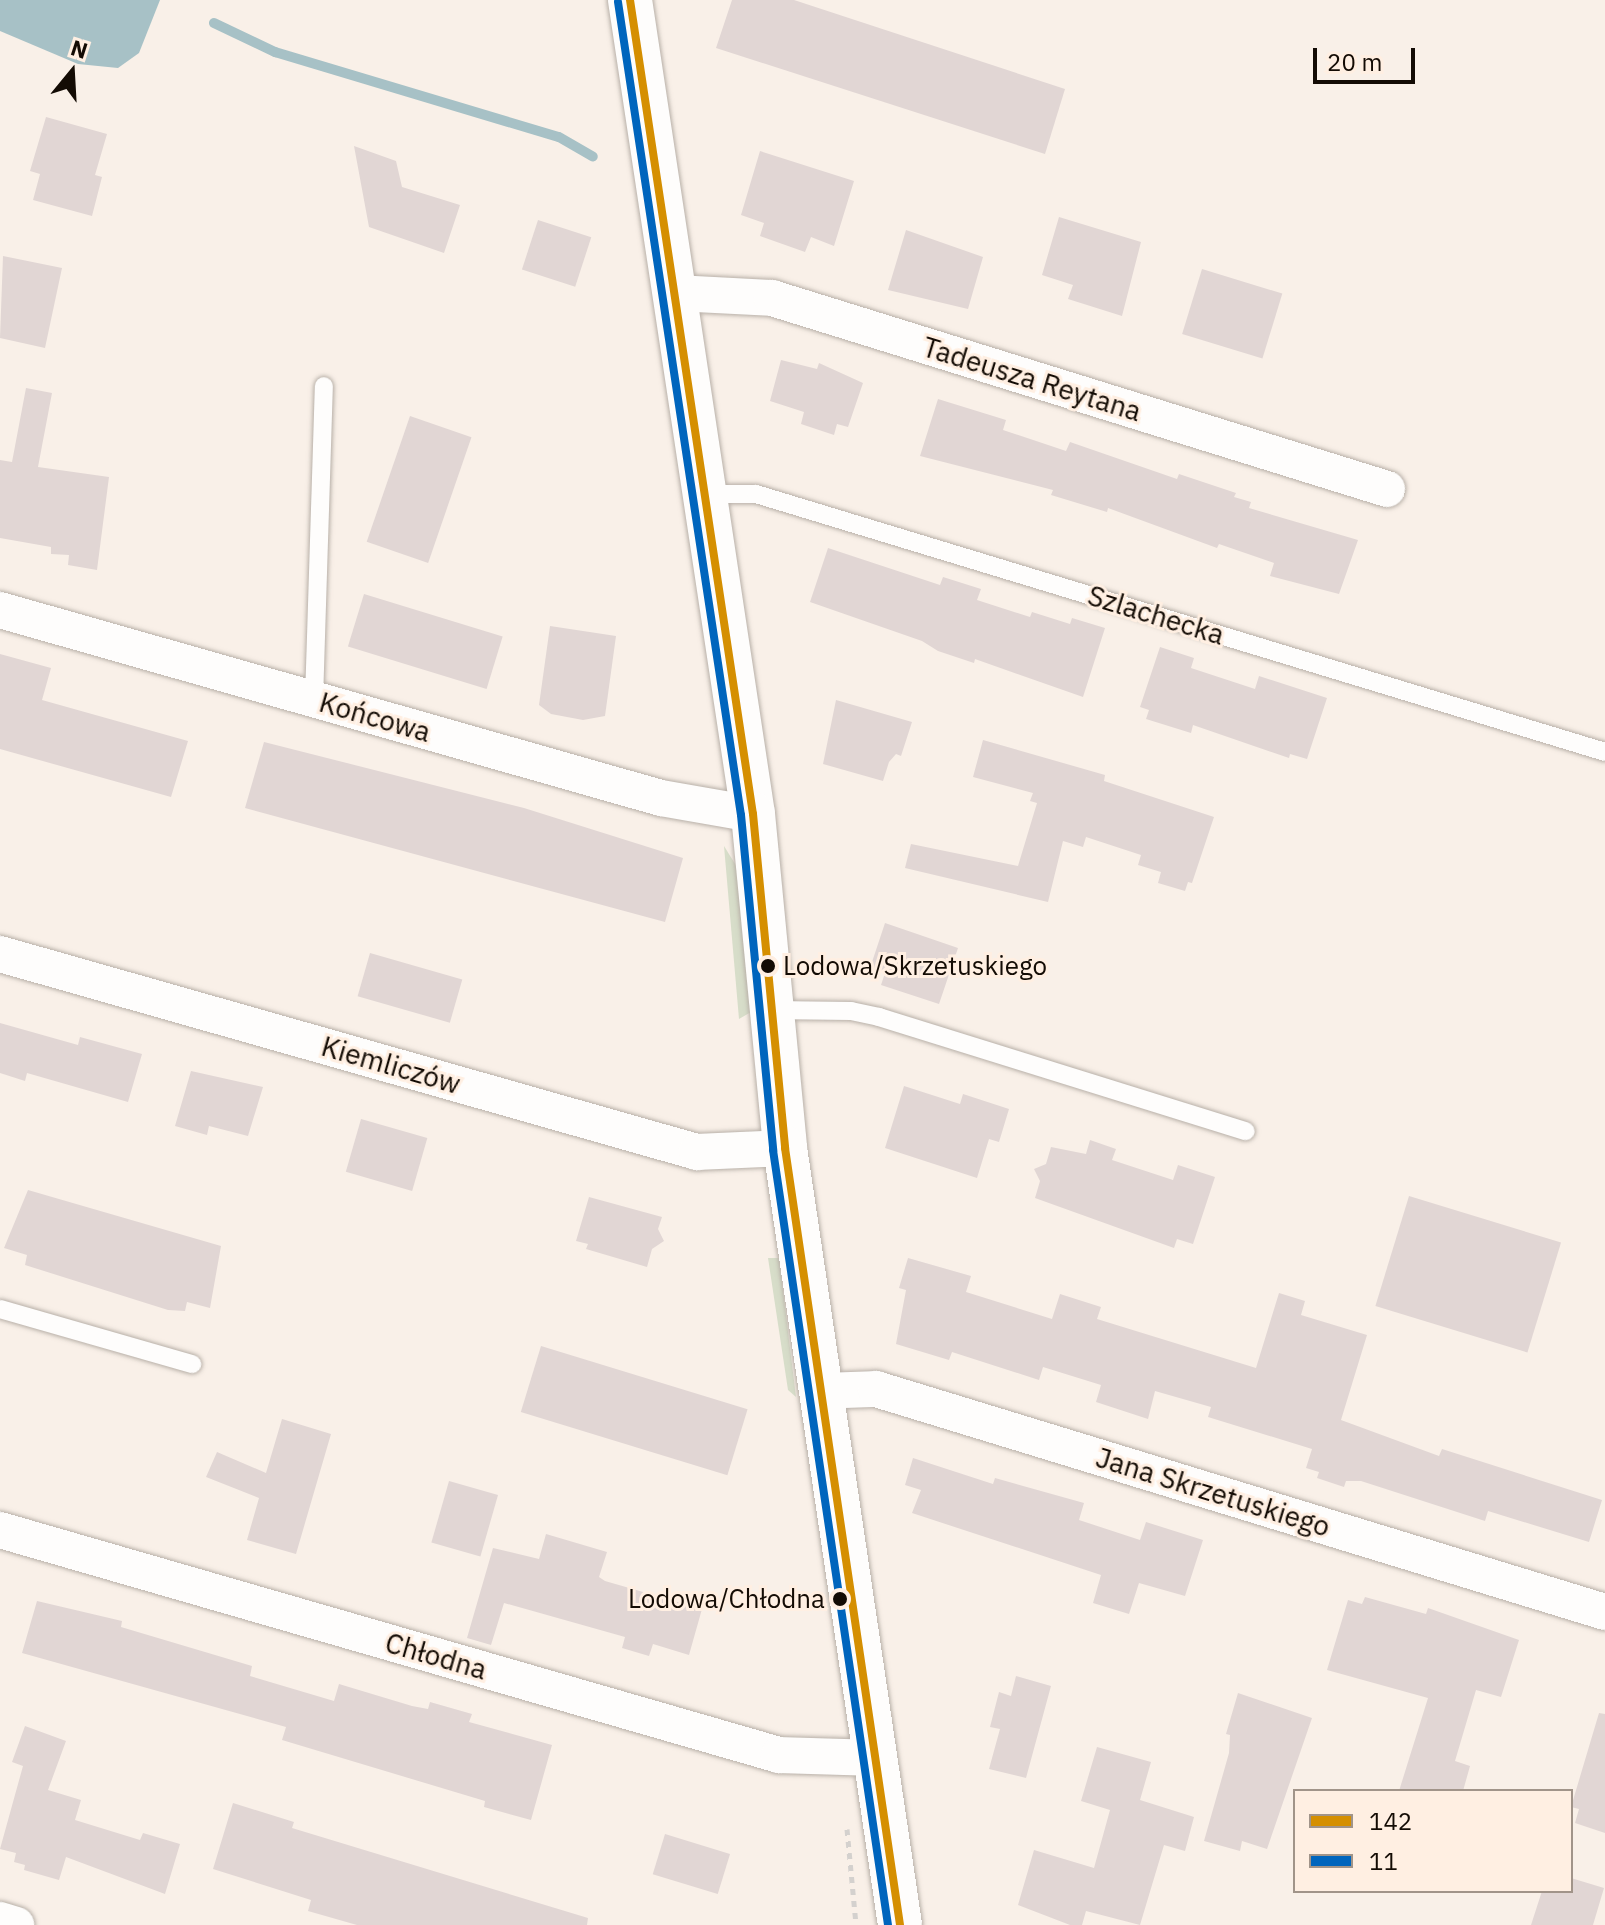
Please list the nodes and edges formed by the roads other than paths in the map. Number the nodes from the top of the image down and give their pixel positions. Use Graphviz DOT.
graph roads {
  1 [pos="630,0"];
  2 [pos="674,293"];
  3 [pos="324,386"];
  4 [pos="1387,489"];
  5 [pos="706,494"];
  6 [pos="0,610"];
  7 [pos="314,700"];
  8 [pos="1605,752"];
  9 [pos="753,814"];
  10 [pos="0,954"];
  11 [pos="771,1010"];
  12 [pos="1246,1131"];
  13 [pos="785,1148"];
  14 [pos="0,1309"];
  15 [pos="192,1364"];
  16 [pos="819,1391"];
  17 [pos="0,1530"];
  18 [pos="1605,1612"];
  19 [pos="876,1758"];
  20 [pos="0,1920"];
  21 [pos="16,1925"];
  22 [pos="900,1925"];
  1 -- 2 [label="street"];
  2 -- 4 [label="street, Tadeusza Reytana"];
  2 -- 5 [label="street"];
  3 -- 7 [label="lane"];
  5 -- 8 [label="lane, Szlachecka"];
  5 -- 9 [label="street"];
  6 -- 7 [label="street, Końcowa"];
  7 -- 9 [label="street, Końcowa"];
  9 -- 11 [label="street"];
  10 -- 13 [label="street, Kiemliczów"];
  11 -- 12 [label="lane"];
  11 -- 13 [label="street"];
  13 -- 16 [label="street"];
  14 -- 15 [label="lane"];
  16 -- 18 [label="street, Jana Skrzetuskiego"];
  16 -- 19 [label="street"];
  17 -- 19 [label="street, Chłodna"];
  19 -- 22 [label="street"];
  20 -- 21 [label="street"];
}
